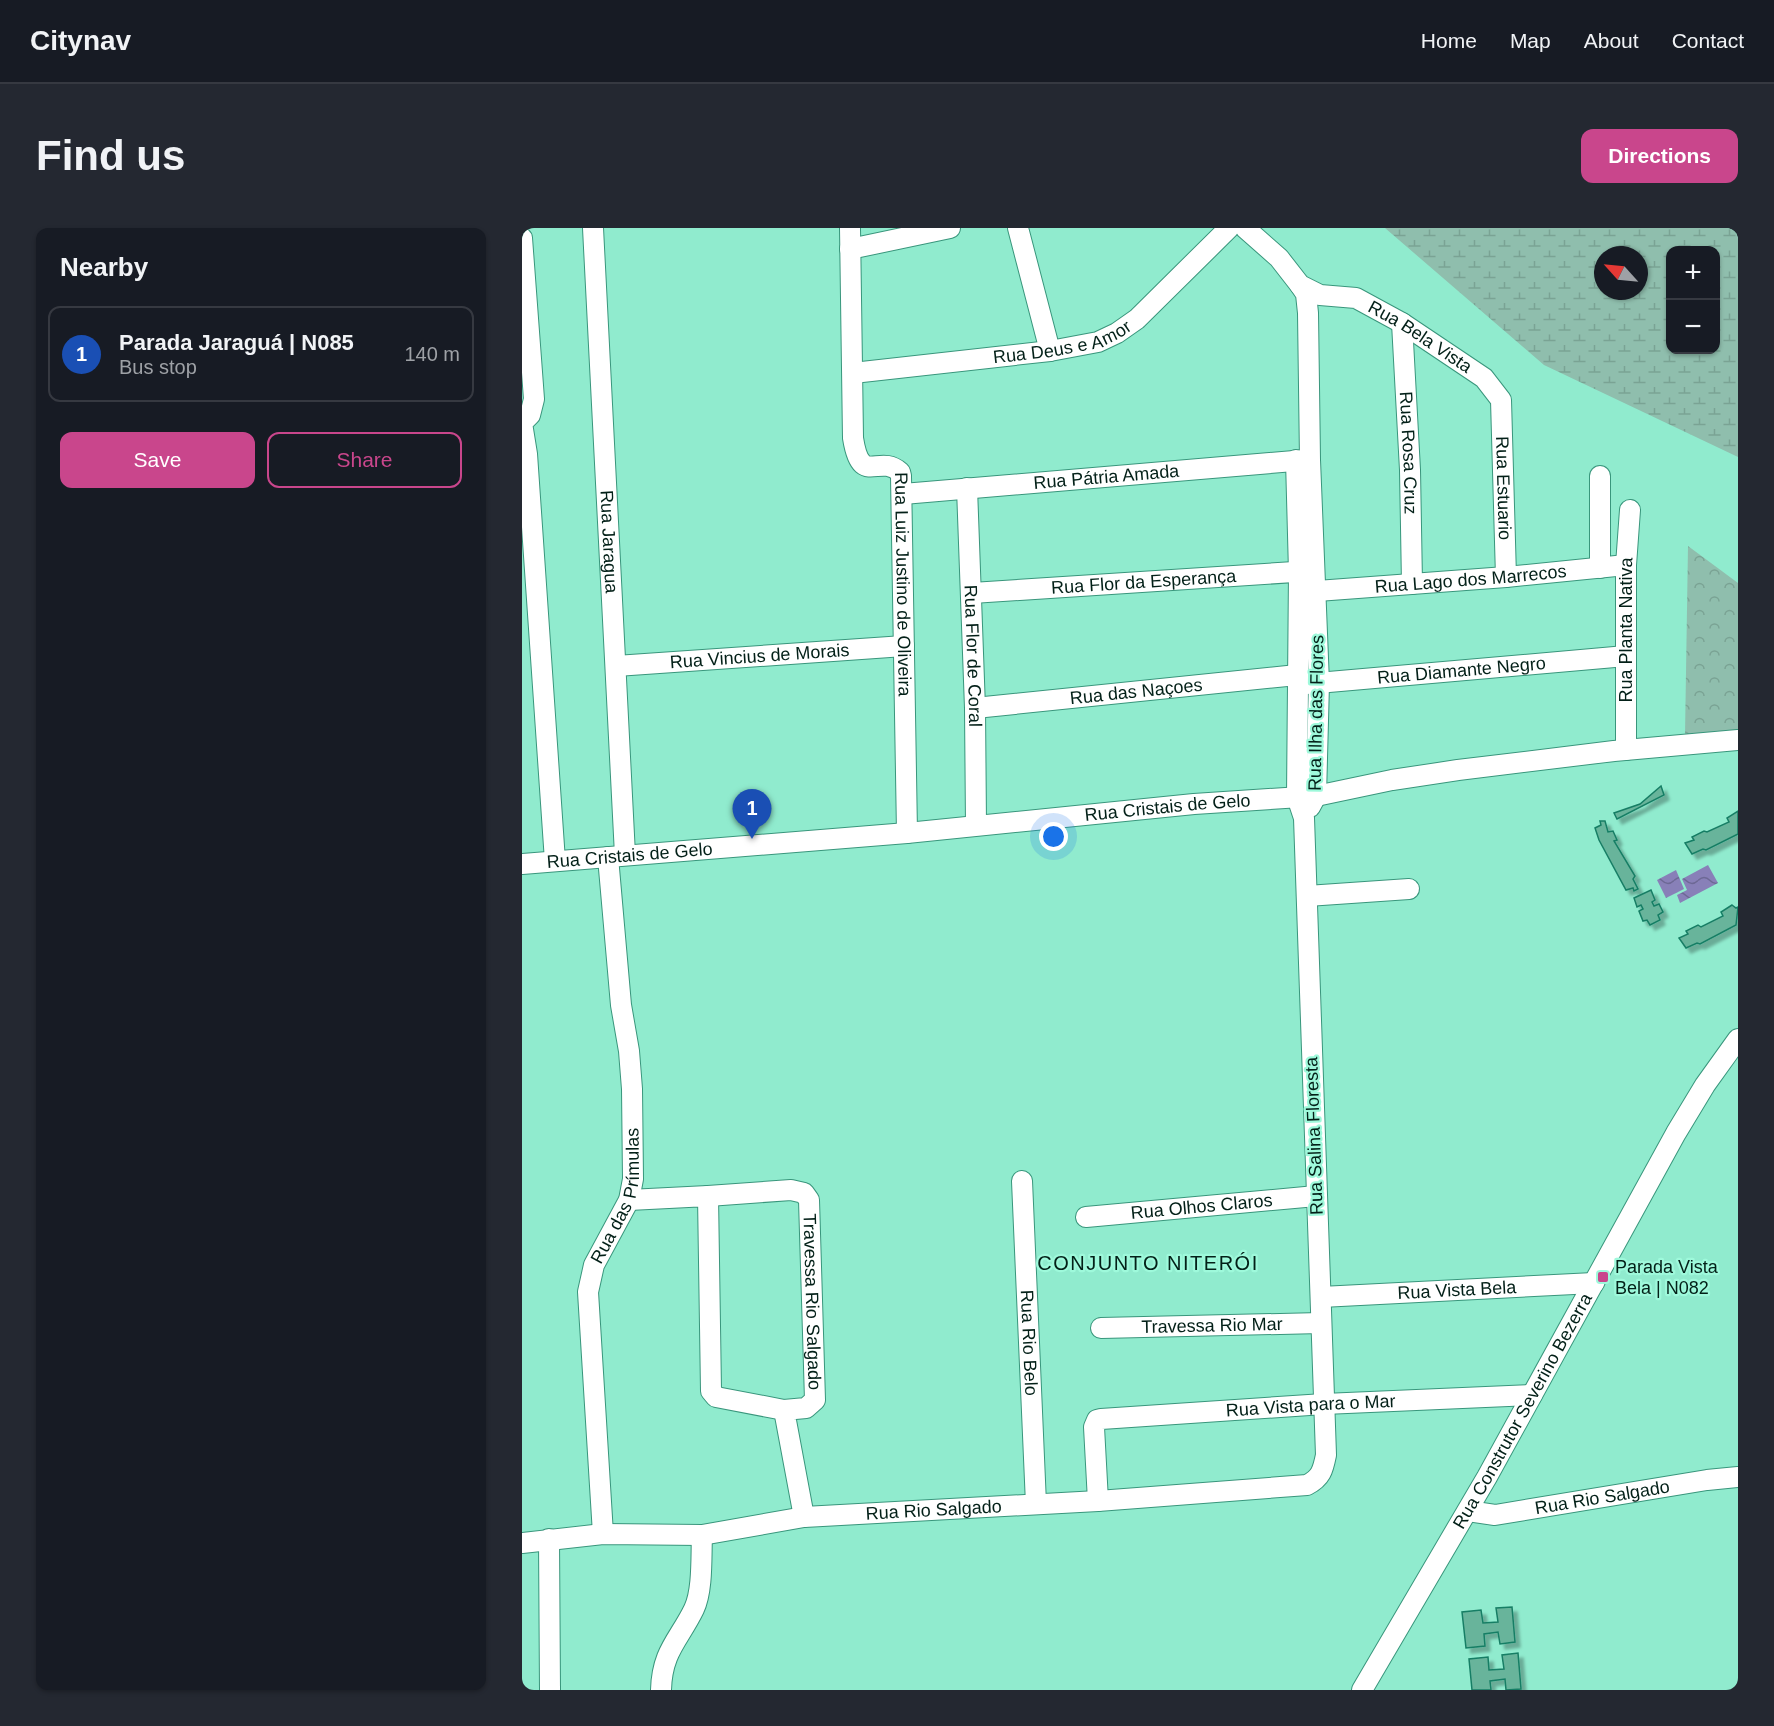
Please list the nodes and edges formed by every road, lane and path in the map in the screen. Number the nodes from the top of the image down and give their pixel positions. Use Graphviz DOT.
graph roads {
  1 [pos="593,228"];
  2 [pos="850,228"];
  3 [pos="950,228"];
  4 [pos="1018,228"];
  5 [pos="1229,228"];
  6 [pos="1245,228"];
  7 [pos="522,238"];
  8 [pos="522,245"];
  9 [pos="850,249"];
  10 [pos="1300,285"];
  11 [pos="1402,322"];
  12 [pos="525,337"];
  13 [pos="1050,351"];
  14 [pos="853,373"];
  15 [pos="1501,400"];
  16 [pos="522,423"];
  17 [pos="1303,460"];
  18 [pos="1600,476"];
  19 [pos="968,488"];
  20 [pos="903,494"];
  21 [pos="1630,510"];
  22 [pos="1626,564"];
  23 [pos="1599,568"];
  24 [pos="1307,571"];
  25 [pos="1506,577"];
  26 [pos="1412,584"];
  27 [pos="1317,591"];
  28 [pos="972,593"];
  29 [pos="904,646"];
  30 [pos="1626,656"];
  31 [pos="616,666"];
  32 [pos="1297,680"];
  33 [pos="1319,683"];
  34 [pos="975,708"];
  35 [pos="1738,740"];
  36 [pos="1626,750"];
  37 [pos="1307,797"];
  38 [pos="1305,818"];
  39 [pos="976,825"];
  40 [pos="907,833"];
  41 [pos="616,856"];
  42 [pos="555,861"];
  43 [pos="522,864"];
  44 [pos="1409,889"];
  45 [pos="1307,896"];
  46 [pos="1738,1039"];
  47 [pos="1022,1181"];
  48 [pos="708,1196"];
  49 [pos="1316,1196"];
  50 [pos="629,1200"];
  51 [pos="1086,1217"];
  52 [pos="1594,1283"];
  53 [pos="1321,1297"];
  54 [pos="1321,1323"];
  55 [pos="1101,1328"];
  56 [pos="1532,1395"];
  57 [pos="1324,1404"];
  58 [pos="784,1410"];
  59 [pos="1326,1455"];
  60 [pos="1738,1477"];
  61 [pos="1098,1501"];
  62 [pos="1036,1504"];
  63 [pos="1468,1511"];
  64 [pos="804,1517"];
  65 [pos="603,1534"];
  66 [pos="702,1534"];
  67 [pos="549,1539"];
  68 [pos="522,1543"];
  69 [pos="550,1690"];
  70 [pos="661,1690"];
  71 [pos="1362,1690"];
  1 -- 31 [label="street, Rua Jaragua"];
  2 -- 9 [label="street, Rua Luiz Justino de Oliveira"];
  3 -- 9 [label="street"];
  4 -- 13 [label="street"];
  5 -- 13 [label="street, Rua Deus e Amor"];
  6 -- 10 [label="street"];
  7 -- 8 [label="street"];
  8 -- 12 [label="street"];
  9 -- 14 [label="street, Rua Luiz Justino de Oliveira"];
  10 -- 11 [label="street, Rua Bela Vista"];
  10 -- 17 [label="street, Rua Ilha das Flores"];
  11 -- 15 [label="street, Rua Bela Vista"];
  11 -- 26 [label="street, Rua Rosa Cruz"];
  12 -- 16 [label="street"];
  13 -- 14 [label="street, Rua Deus e Amor"];
  14 -- 20 [label="street, Rua Luiz Justino de Oliveira"];
  15 -- 25 [label="street, Rua Estuario"];
  16 -- 42 [label="street"];
  17 -- 19 [label="street, Rua Pátria Amada"];
  17 -- 24 [label="street, Rua Ilha das Flores"];
  18 -- 23 [label="street, Rua Planta Nativa"];
  19 -- 20 [label="street, Rua Pátria Amada"];
  19 -- 28 [label="street, Rua Flor de Coral"];
  20 -- 29 [label="street, Rua Luiz Justino de Oliveira"];
  21 -- 22 [label="street, Rua Planta Nativa"];
  22 -- 23 [label="street, Rua Lago dos Marrecos"];
  22 -- 30 [label="street, Rua Planta Nativa"];
  23 -- 25 [label="street, Rua Lago dos Marrecos"];
  24 -- 27 [label="street, Rua Ilha das Flores"];
  24 -- 28 [label="street, Rua Flor da Esperança"];
  24 -- 32 [label="street, Rua Ilha das Flores"];
  25 -- 26 [label="street, Rua Lago dos Marrecos"];
  26 -- 27 [label="street, Rua Lago dos Marrecos"];
  27 -- 33 [label="street, Rua Ilha das Flores"];
  28 -- 34 [label="street, Rua Flor de Coral"];
  29 -- 31 [label="street, Rua Vincius de Morais"];
  29 -- 40 [label="street, Rua Luiz Justino de Oliveira"];
  30 -- 33 [label="street, Rua Diamante Negro"];
  30 -- 36 [label="street, Rua Planta Nativa"];
  31 -- 41 [label="street, Rua Jaragua"];
  32 -- 33 [label="street, Rua Diamante Negro"];
  32 -- 34 [label="street, Rua das Naçoes"];
  32 -- 37 [label="street, Rua Ilha das Flores"];
  33 -- 37 [label="street, Rua Ilha das Flores"];
  34 -- 39 [label="street, Rua Flor de Coral"];
  35 -- 36 [label="street, Rua Cristais de Gelo"];
  36 -- 37 [label="street, Rua Cristais de Gelo"];
  37 -- 38 [label="street, Rua Ilha das Flores"];
  37 -- 39 [label="street, Rua Cristais de Gelo"];
  38 -- 45 [label="street, Rua Salina Floresta"];
  39 -- 40 [label="street, Rua Cristais de Gelo"];
  40 -- 41 [label="street, Rua Cristais de Gelo"];
  41 -- 42 [label="street, Rua Cristais de Gelo"];
  41 -- 50 [label="street, Rua das Prímulas"];
  42 -- 43 [label="street, Rua Cristais de Gelo"];
  44 -- 45 [label="street"];
  45 -- 49 [label="street, Rua Salina Floresta"];
  46 -- 52 [label="street, Rua Construtor Severino Bezerra"];
  47 -- 62 [label="street, Rua Rio Belo"];
  48 -- 50 [label="street"];
  48 -- 58 [label="street"];
  48 -- 58 [label="street, Travessa Rio Salgado"];
  49 -- 51 [label="street, Rua Olhos Claros"];
  49 -- 53 [label="street, Rua Salina Floresta"];
  50 -- 65 [label="street, Rua das Prímulas"];
  52 -- 53 [label="street, Rua Vista Bela"];
  52 -- 56 [label="street, Rua Construtor Severino Bezerra"];
  53 -- 54 [label="street, Rua Salina Floresta"];
  54 -- 55 [label="street, Travessa Rio Mar"];
  54 -- 57 [label="street, Rua Salina Floresta"];
  56 -- 57 [label="street, Rua Vista para o Mar"];
  56 -- 63 [label="street, Rua Construtor Severino Bezerra"];
  57 -- 59 [label="street, Rua Salina Floresta"];
  57 -- 61 [label="street, Rua Vista para o Mar"];
  58 -- 64 [label="street"];
  59 -- 61 [label="street, Rua Rio Salgado"];
  60 -- 63 [label="street, Rua Rio Salgado"];
  61 -- 62 [label="street, Rua Rio Salgado"];
  62 -- 64 [label="street, Rua Rio Salgado"];
  63 -- 71 [label="street, Rua Construtor Severino Bezerra"];
  64 -- 66 [label="street, Rua Rio Salgado"];
  65 -- 66 [label="street, Rua Rio Salgado"];
  65 -- 67 [label="street, Rua Rio Salgado"];
  66 -- 70 [label="street"];
  67 -- 68 [label="street, Rua Rio Salgado"];
  67 -- 69 [label="street"];
}
